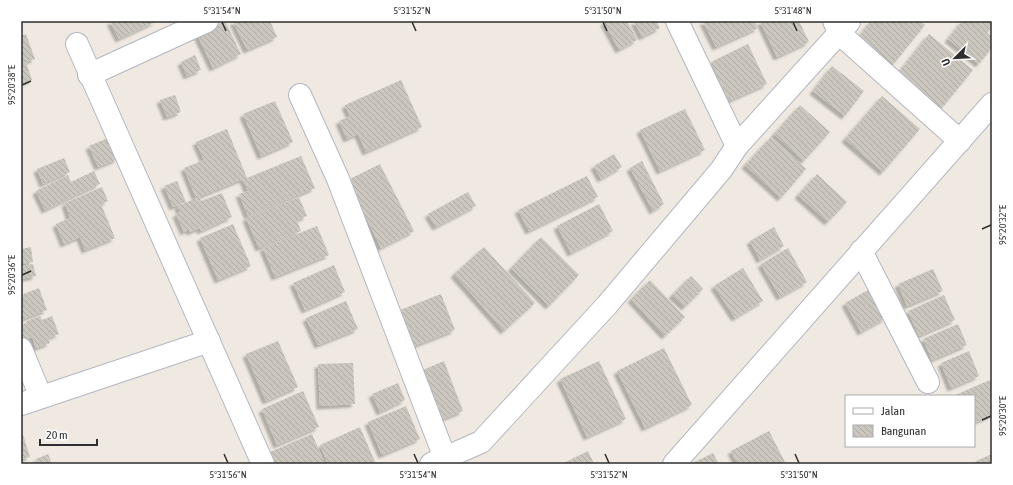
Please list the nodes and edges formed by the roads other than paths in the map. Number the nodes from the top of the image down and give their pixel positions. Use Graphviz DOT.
graph roads {
  1 [pos="207,21"];
  2 [pos="677,21"];
  3 [pos="841,25"];
  4 [pos="77,44"];
  5 [pos="89,75"];
  6 [pos="300,95"];
  7 [pos="992,104"];
  8 [pos="960,141"];
  9 [pos="737,146"];
  10 [pos="861,251"];
  11 [pos="209,341"];
  12 [pos="21,349"];
  13 [pos="928,382"];
  14 [pos="31,400"];
  15 [pos="438,461"];
  16 [pos="263,464"];
  17 [pos="674,464"];
  1 -- 5 [label="street"];
  2 -- 9 [label="street"];
  3 -- 8 [label="street"];
  3 -- 9 [label="street"];
  4 -- 5 [label="street"];
  5 -- 11 [label="street"];
  6 -- 15 [label="street"];
  7 -- 8 [label="street"];
  8 -- 10 [label="street"];
  9 -- 15 [label="street"];
  10 -- 13 [label="street"];
  10 -- 17 [label="street"];
  11 -- 14 [label="street"];
  11 -- 16 [label="street"];
  12 -- 14 [label="street"];
}
